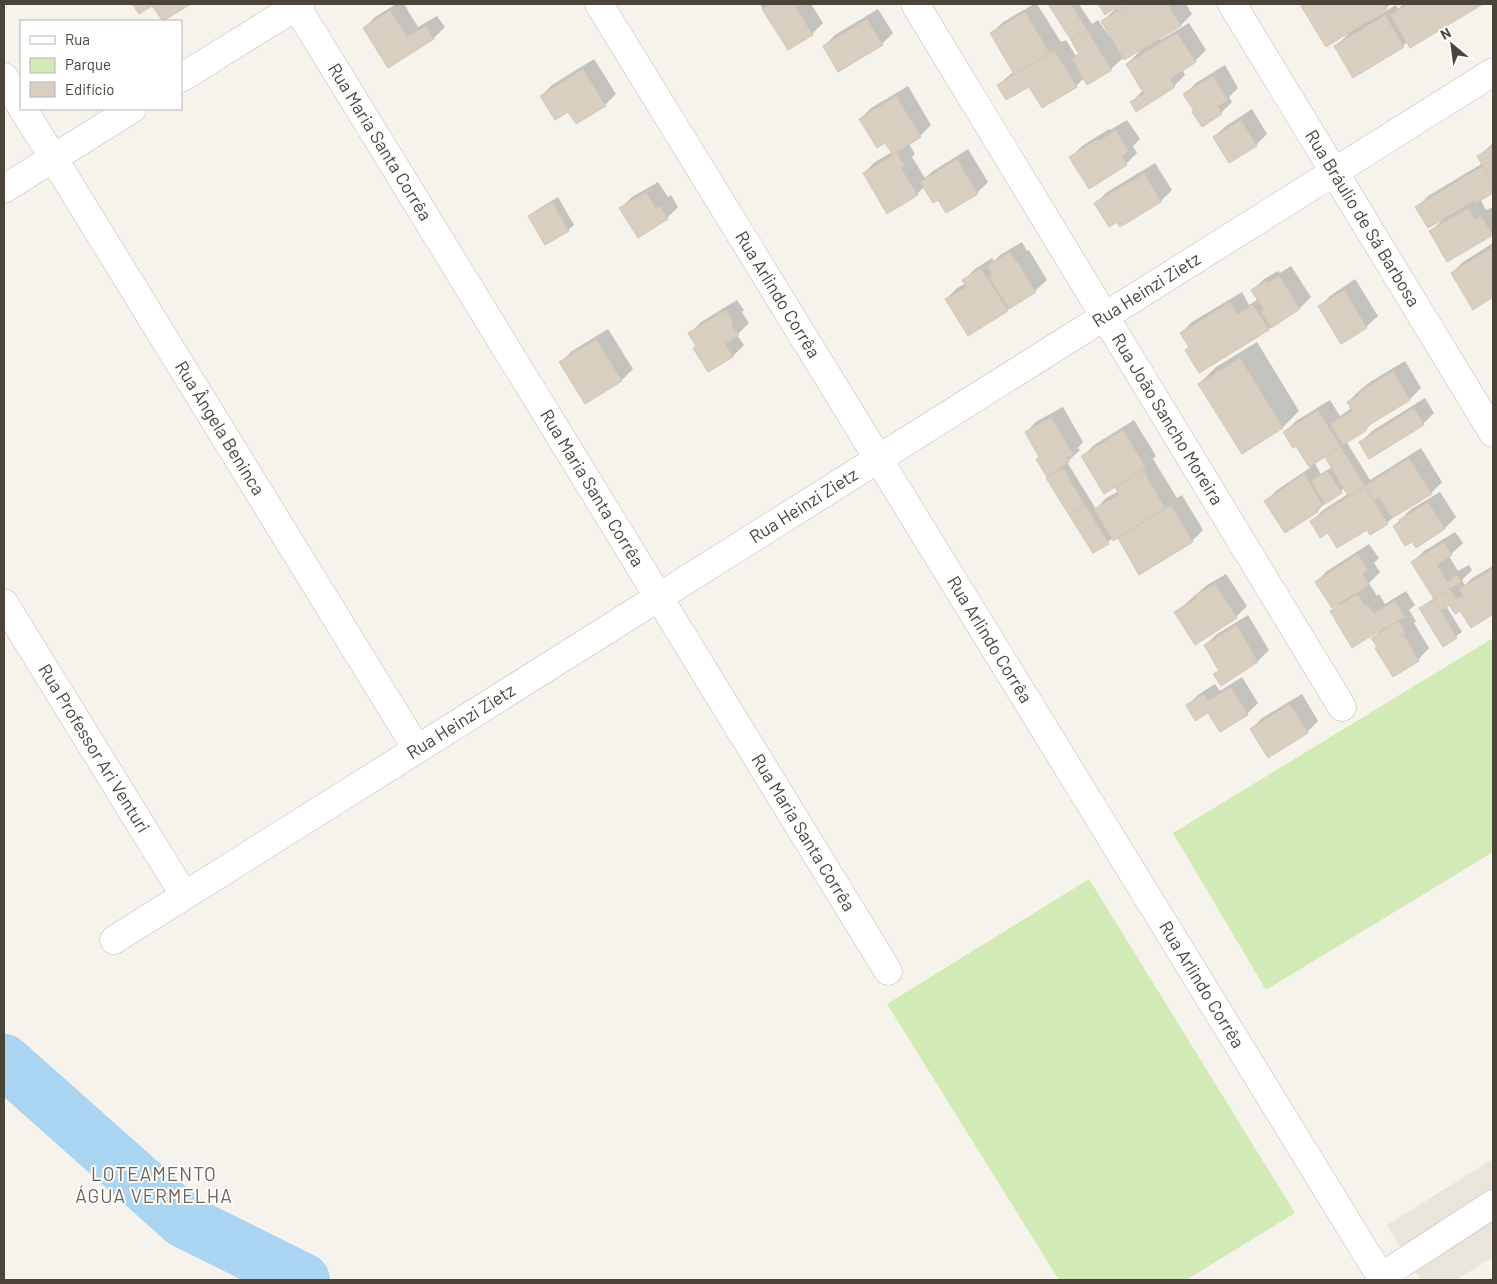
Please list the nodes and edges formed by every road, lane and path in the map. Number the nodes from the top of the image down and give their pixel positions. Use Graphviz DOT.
graph roads {
  1 [pos="297,4"];
  2 [pos="599,4"];
  3 [pos="915,4"];
  4 [pos="1232,4"];
  5 [pos="1493,72"];
  6 [pos="4,77"];
  7 [pos="182,77"];
  8 [pos="20,104"];
  9 [pos="24,110"];
  10 [pos="130,110"];
  11 [pos="53,158"];
  12 [pos="1335,172"];
  13 [pos="4,189"];
  14 [pos="1105,316"];
  15 [pos="1493,433"];
  16 [pos="879,458"];
  17 [pos="660,596"];
  18 [pos="4,603"];
  19 [pos="1342,706"];
  20 [pos="417,749"];
  21 [pos="184,895"];
  22 [pos="114,940"];
  23 [pos="888,971"];
  24 [pos="1493,1204"];
  1 -- 7 [label="street"];
  1 -- 17 [label="street, Rua Maria Santa Corrêa"];
  2 -- 16 [label="street, Rua Arlindo Corrêa"];
  3 -- 14 [label="street, Rua João Sancho Moreira"];
  4 -- 12 [label="street, Rua Bráulio de Sá Barbosa"];
  5 -- 12 [label="street, Rua Heinzi Zietz"];
  6 -- 8 [label="street, Rua Ângela Beninca"];
  9 -- 11 [label="street, Rua Ângela Beninca"];
  10 -- 11 [label="street"];
  11 -- 13 [label="street"];
  11 -- 20 [label="street, Rua Ângela Beninca"];
  12 -- 14 [label="street, Rua Heinzi Zietz"];
  12 -- 15 [label="street, Rua Bráulio de Sá Barbosa"];
  14 -- 16 [label="street, Rua Heinzi Zietz"];
  14 -- 19 [label="street, Rua João Sancho Moreira"];
  16 -- 17 [label="street, Rua Heinzi Zietz"];
  16 -- 24 [label="street, Rua Arlindo Corrêa"];
  17 -- 20 [label="street, Rua Heinzi Zietz"];
  17 -- 23 [label="street, Rua Maria Santa Corrêa"];
  18 -- 21 [label="street, Rua Professor Ari Venturi"];
  20 -- 21 [label="street, Rua Heinzi Zietz"];
  21 -- 22 [label="street, Rua Heinzi Zietz"];
}
